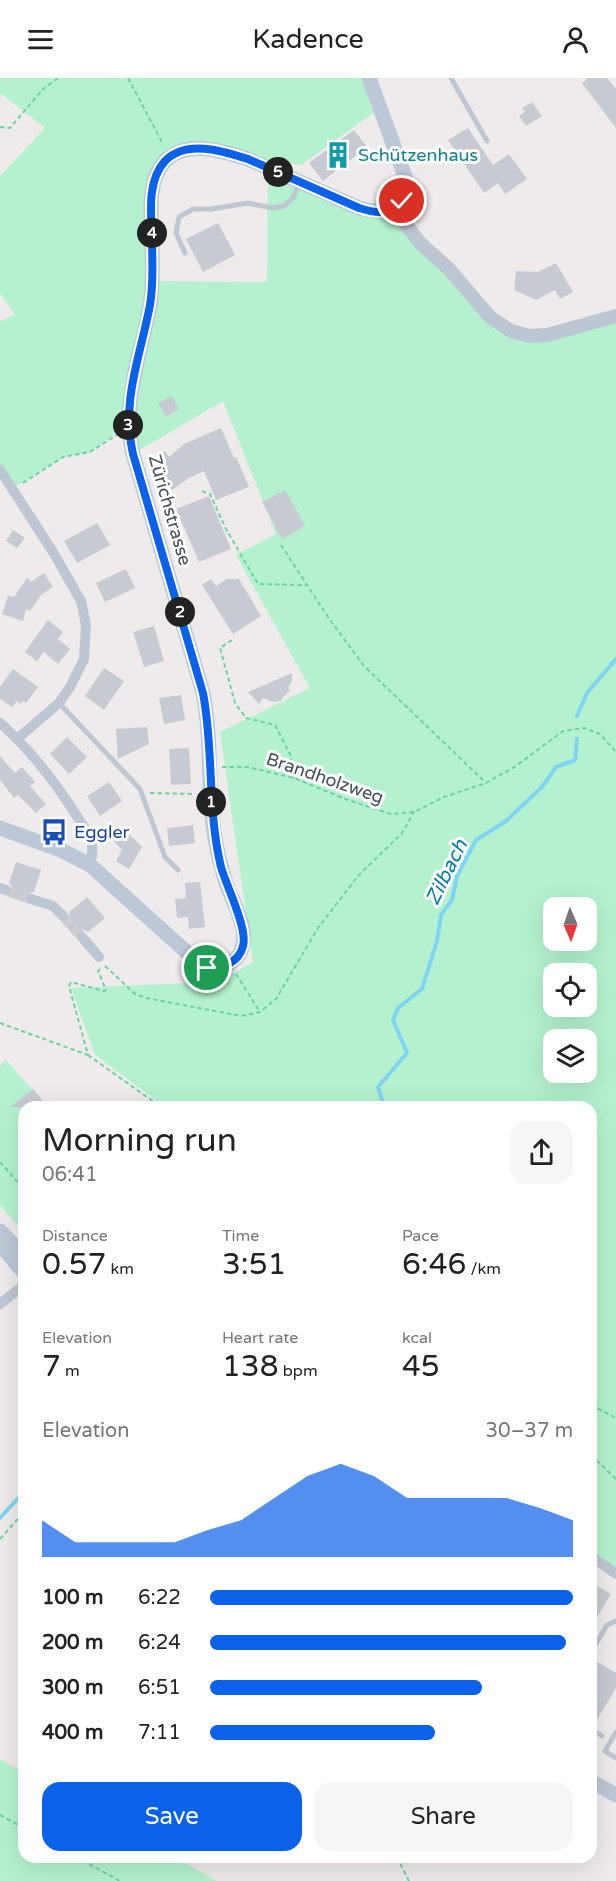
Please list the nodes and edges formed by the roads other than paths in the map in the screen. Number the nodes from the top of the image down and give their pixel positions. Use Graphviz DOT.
graph roads {
  1 [pos="369,78"];
  2 [pos="451,78"];
  3 [pos="487,141"];
  4 [pos="300,181"];
  5 [pos="394,208"];
  6 [pos="186,253"];
  7 [pos="616,316"];
  8 [pos="0,470"];
  9 [pos="59,703"];
  10 [pos="0,723"];
  11 [pos="17,739"];
  12 [pos="0,828"];
  13 [pos="90,865"];
  14 [pos="178,870"];
  15 [pos="32,898"];
  16 [pos="63,916"];
  17 [pos="82,937"];
  18 [pos="99,957"];
  19 [pos="0,1230"];
  20 [pos="0,1244"];
  21 [pos="18,1250"];
  22 [pos="18,1266"];
  23 [pos="18,1290"];
  24 [pos="0,1304"];
  25 [pos="597,1560"];
  26 [pos="616,1574"];
  27 [pos="616,1621"];
  28 [pos="597,1642"];
  29 [pos="616,1732"];
  30 [pos="597,1733"];
  31 [pos="602,1736"];
  32 [pos="616,1758"];
  33 [pos="597,1785"];
  34 [pos="616,1795"];
  1 -- 5 [label="main road"];
  2 -- 3 [label="lane"];
  4 -- 5 [label="main road"];
  4 -- 6 [label="lane"];
  4 -- 13 [label="main road, Zürichstrasse"];
  5 -- 7 [label="street"];
  8 -- 9 [label="street"];
  9 -- 11 [label="street"];
  9 -- 14 [label="lane"];
  10 -- 11 [label="street"];
  11 -- 13 [label="street"];
  12 -- 13 [label="main road"];
  15 -- 16 [label="street"];
  17 -- 18 [label="street"];
  19 -- 21 [label="main road"];
  20 -- 22 [label="main road"];
  23 -- 24 [label="street"];
  25 -- 26 [label="street"];
  27 -- 28 [label="lane"];
  29 -- 32 [label="lane"];
  30 -- 31 [label="lane"];
  33 -- 34 [label="main road"];
}
